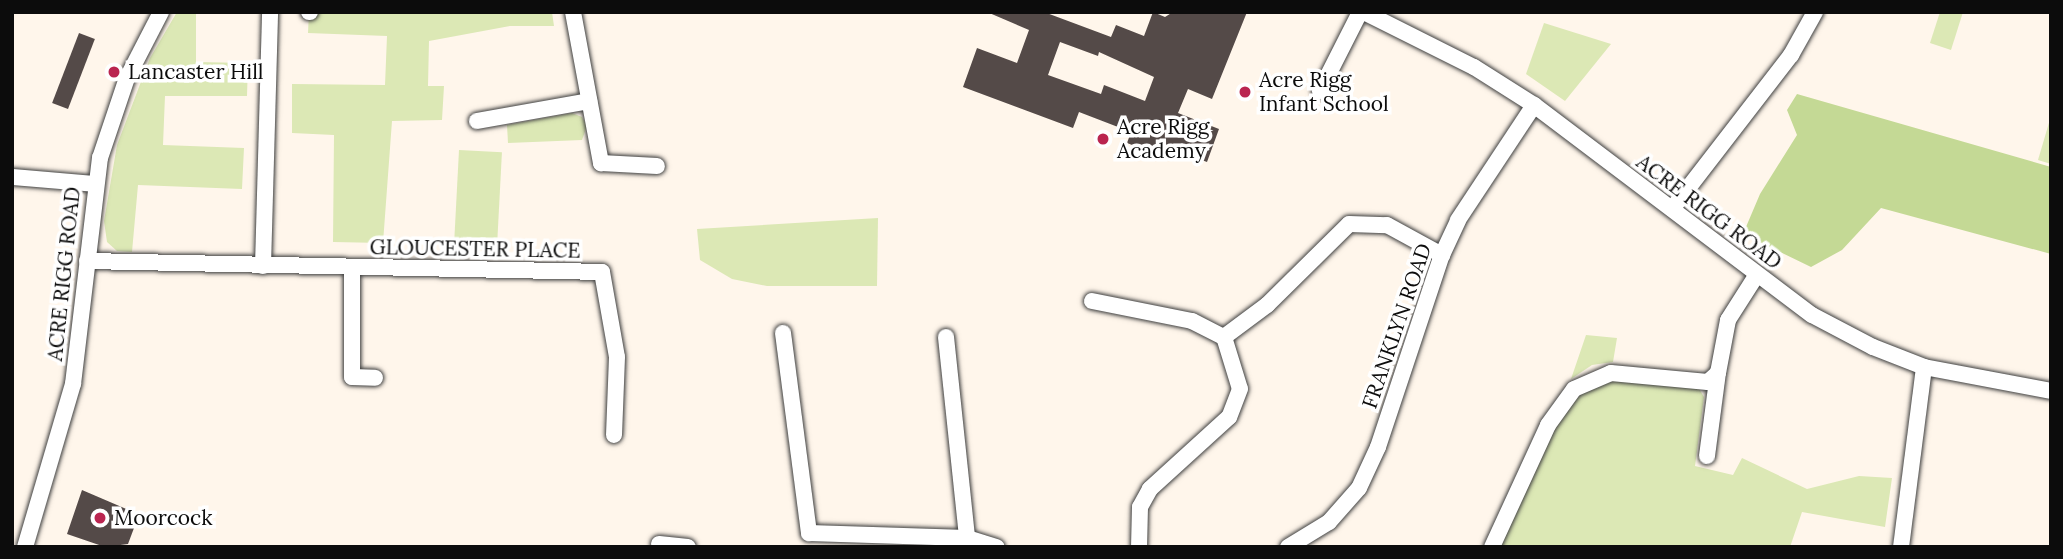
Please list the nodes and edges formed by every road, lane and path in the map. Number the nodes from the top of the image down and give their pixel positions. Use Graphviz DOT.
graph roads {
  1 [pos="161,12"];
  2 [pos="270,12"];
  3 [pos="573,12"];
  4 [pos="1362,12"];
  5 [pos="1815,12"];
  6 [pos="1320,91"];
  7 [pos="589,102"];
  8 [pos="1534,105"];
  9 [pos="477,121"];
  10 [pos="657,166"];
  11 [pos="12,177"];
  12 [pos="95,184"];
  13 [pos="1672,209"];
  14 [pos="1442,255"];
  15 [pos="87,261"];
  16 [pos="263,266"];
  17 [pos="352,268"];
  18 [pos="1756,276"];
  19 [pos="1092,302"];
  20 [pos="783,333"];
  21 [pos="946,337"];
  22 [pos="1224,337"];
  23 [pos="1924,367"];
  24 [pos="1718,373"];
  25 [pos="375,378"];
  26 [pos="2051,391"];
  27 [pos="614,435"];
  28 [pos="1707,456"];
  29 [pos="967,538"];
  30 [pos="659,544"];
  31 [pos="680,546"];
  32 [pos="25,547"];
  33 [pos="688,547"];
  34 [pos="998,547"];
  35 [pos="1139,547"];
  36 [pos="1289,547"];
  37 [pos="1492,547"];
  38 [pos="1901,547"];
  1 -- 12 [label="street, ACRE RIGG ROAD"];
  2 -- 16 [label="street"];
  3 -- 7 [label="street"];
  4 -- 6 [label="street"];
  4 -- 8 [label="street, ACRE RIGG ROAD"];
  5 -- 13 [label="street"];
  7 -- 9 [label="street"];
  7 -- 10 [label="street"];
  8 -- 13 [label="street, ACRE RIGG ROAD"];
  8 -- 14 [label="street, FRANKLYN ROAD"];
  11 -- 12 [label="street"];
  12 -- 15 [label="street, ACRE RIGG ROAD"];
  13 -- 18 [label="street, ACRE RIGG ROAD"];
  14 -- 22 [label="street"];
  14 -- 36 [label="street, FRANKLYN ROAD"];
  15 -- 16 [label="street, GLOUCESTER PLACE"];
  15 -- 32 [label="street, ACRE RIGG ROAD"];
  16 -- 17 [label="street, GLOUCESTER PLACE"];
  17 -- 25 [label="street, GLOUCESTER PLACE"];
  17 -- 27 [label="street, GLOUCESTER PLACE"];
  18 -- 23 [label="street, ACRE RIGG ROAD"];
  18 -- 24 [label="street"];
  19 -- 22 [label="street"];
  20 -- 29 [label="street"];
  21 -- 29 [label="street"];
  22 -- 35 [label="street"];
  23 -- 26 [label="street, ACRE RIGG ROAD"];
  23 -- 38 [label="street"];
  24 -- 28 [label="street"];
  24 -- 37 [label="street"];
  29 -- 34 [label="street"];
  30 -- 31 [label="street"];
  31 -- 33 [label="street"];
}
